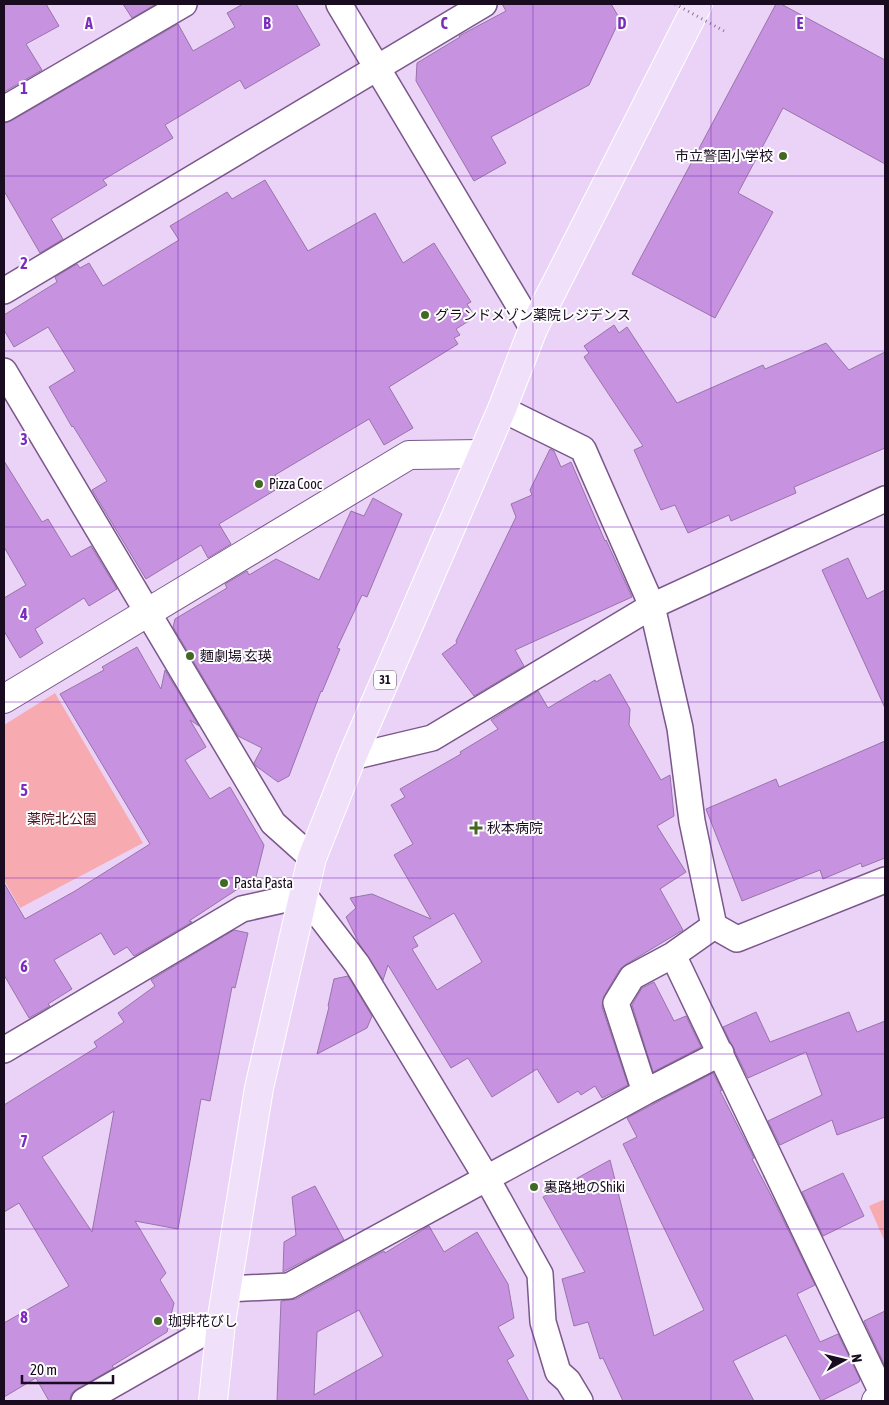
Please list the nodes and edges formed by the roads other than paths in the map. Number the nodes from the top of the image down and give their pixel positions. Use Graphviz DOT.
graph roads {
  1 [pos="184,4"];
  2 [pos="339,4"];
  3 [pos="484,4"];
  4 [pos="698,4"];
  5 [pos="376,67"];
  6 [pos="4,109"];
  7 [pos="4,291"];
  8 [pos="533,329"];
  9 [pos="4,371"];
  10 [pos="502,409"];
  11 [pos="482,454"];
  12 [pos="885,499"];
  13 [pos="652,606"];
  14 [pos="147,611"];
  15 [pos="4,699"];
  16 [pos="352,757"];
  17 [pos="312,858"];
  18 [pos="885,880"];
  19 [pos="304,895"];
  20 [pos="714,926"];
  21 [pos="673,954"];
  22 [pos="4,1050"];
  23 [pos="720,1053"];
  24 [pos="645,1092"];
  25 [pos="486,1177"];
  26 [pos="227,1289"];
  27 [pos="221,1323"];
  28 [pos="882,1398"];
  29 [pos="84,1401"];
  30 [pos="213,1401"];
  31 [pos="580,1401"];
  1 -- 6 [label="street"];
  2 -- 5 [label="street"];
  3 -- 5 [label="street"];
  4 -- 8 [label="main road, 31"];
  5 -- 7 [label="street"];
  5 -- 8 [label="street"];
  8 -- 10 [label="main road, 31"];
  9 -- 14 [label="street"];
  10 -- 11 [label="main road, 31"];
  10 -- 13 [label="street"];
  11 -- 14 [label="street"];
  11 -- 16 [label="main road, 31"];
  12 -- 13 [label="street"];
  13 -- 16 [label="street"];
  13 -- 20 [label="street"];
  14 -- 15 [label="street"];
  14 -- 17 [label="street"];
  16 -- 17 [label="main road, 31"];
  17 -- 19 [label="main road, 31"];
  18 -- 20 [label="street"];
  19 -- 22 [label="street"];
  19 -- 25 [label="street"];
  19 -- 26 [label="main road, 31"];
  20 -- 21 [label="street"];
  21 -- 23 [label="street"];
  21 -- 24 [label="street"];
  23 -- 24 [label="street"];
  23 -- 28 [label="street"];
  24 -- 25 [label="street"];
  25 -- 26 [label="street"];
  25 -- 31 [label="street"];
  26 -- 27 [label="main road, 31"];
  27 -- 29 [label="street"];
  27 -- 30 [label="main road, 31"];
}
